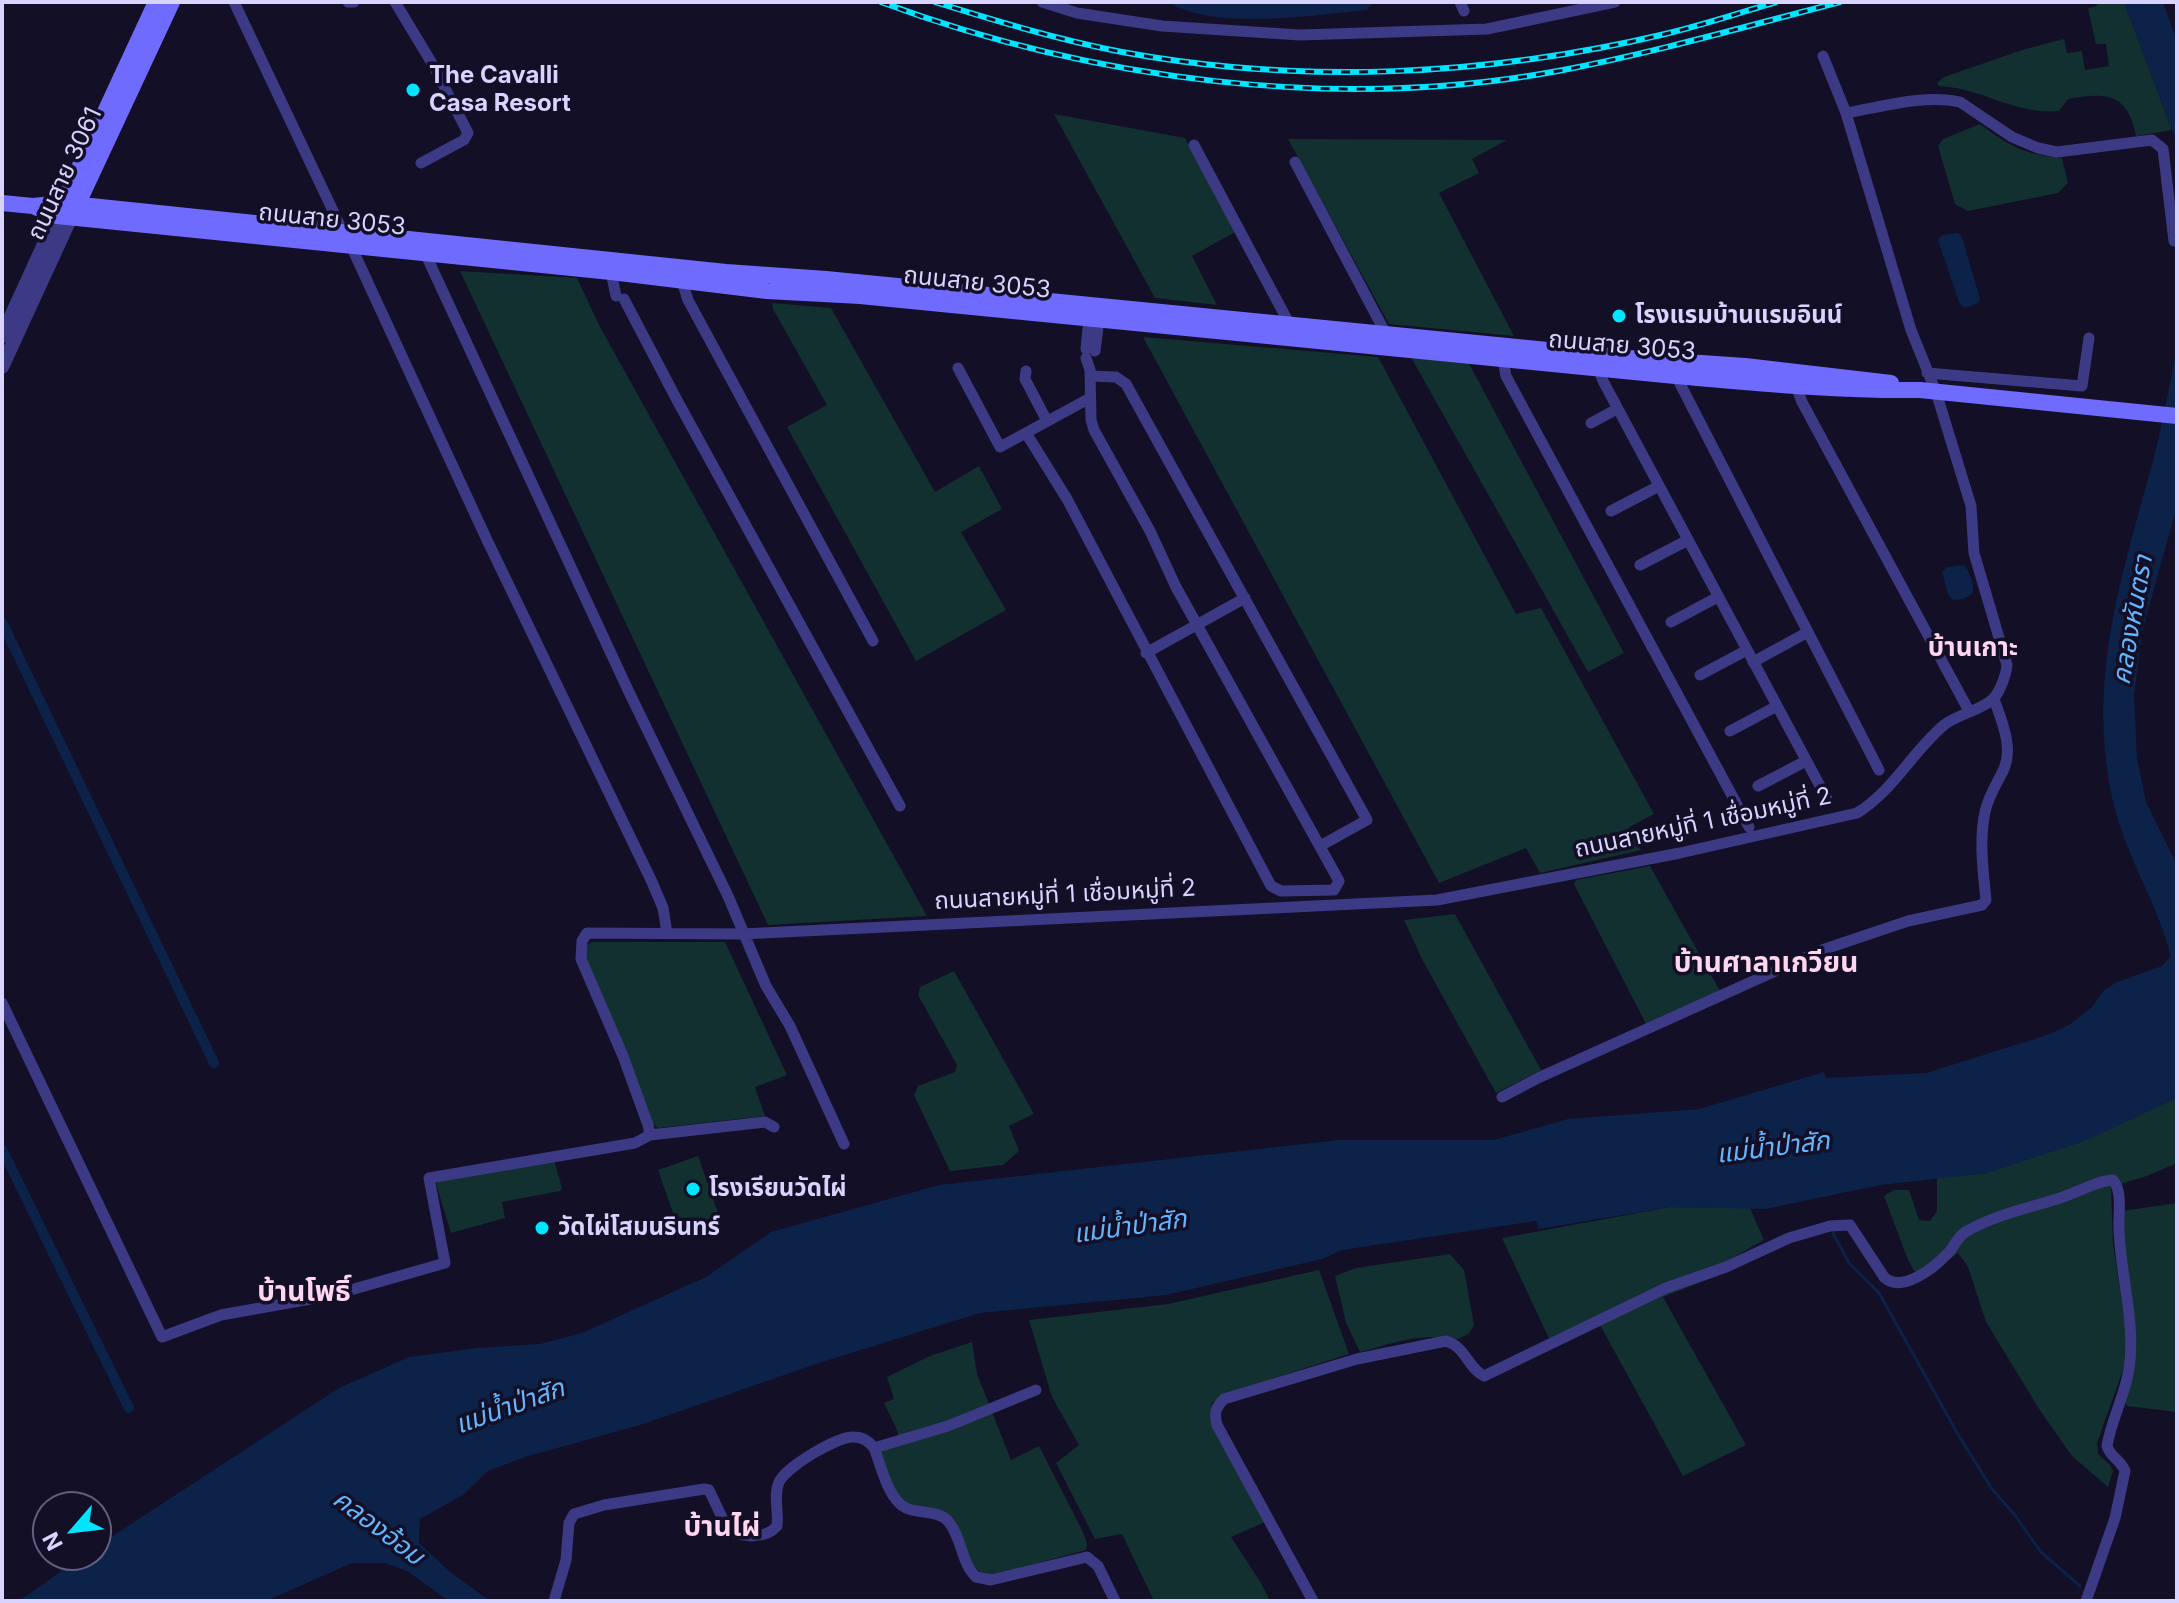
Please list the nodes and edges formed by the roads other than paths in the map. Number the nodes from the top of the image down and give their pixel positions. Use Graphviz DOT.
graph roads {
  1 [pos="156,2"];
  2 [pos="172,2"];
  3 [pos="234,2"];
  4 [pos="395,2"];
  5 [pos="1042,2"];
  6 [pos="1615,2"];
  7 [pos="1823,56"];
  8 [pos="1846,113"];
  9 [pos="1194,145"];
  10 [pos="1295,162"];
  11 [pos="421,163"];
  12 [pos="2,203"];
  13 [pos="67,210"];
  14 [pos="347,240"];
  15 [pos="2174,241"];
  16 [pos="425,253"];
  17 [pos="614,273"];
  18 [pos="682,281"];
  19 [pos="809,285"];
  20 [pos="1094,319"];
  21 [pos="1290,325"];
  22 [pos="1386,334"];
  23 [pos="2,336"];
  24 [pos="2089,338"];
  25 [pos="1503,359"];
  26 [pos="1090,360"];
  27 [pos="2,367"];
  28 [pos="958,368"];
  29 [pos="1672,368"];
  30 [pos="1599,369"];
  31 [pos="1026,371"];
  32 [pos="1927,373"];
  33 [pos="1796,386"];
  34 [pos="1918,390"];
  35 [pos="1936,392"];
  36 [pos="1090,398"];
  37 [pos="1617,409"];
  38 [pos="2177,416"];
  39 [pos="1047,421"];
  40 [pos="1591,423"];
  41 [pos="1026,433"];
  42 [pos="1659,486"];
  43 [pos="1611,511"];
  44 [pos="1688,540"];
  45 [pos="1640,565"];
  46 [pos="1718,597"];
  47 [pos="1245,598"];
  48 [pos="1671,622"];
  49 [pos="1197,625"];
  50 [pos="1808,632"];
  51 [pos="873,641"];
  52 [pos="1747,650"];
  53 [pos="1146,653"];
  54 [pos="1753,662"];
  55 [pos="1700,675"];
  56 [pos="1994,699"];
  57 [pos="1777,706"];
  58 [pos="1969,711"];
  59 [pos="1730,731"];
  60 [pos="1806,761"];
  61 [pos="1879,770"];
  62 [pos="1758,786"];
  63 [pos="1827,799"];
  64 [pos="900,806"];
  65 [pos="1749,827"];
  66 [pos="1320,846"];
  67 [pos="667,933"];
  68 [pos="742,934"];
  69 [pos="2,1003"];
  70 [pos="1502,1097"];
  71 [pos="774,1127"];
  72 [pos="650,1135"];
  73 [pos="844,1144"];
  74 [pos="1036,1390"];
  75 [pos="874,1448"];
  76 [pos="554,1601"];
  77 [pos="1115,1601"];
  78 [pos="1313,1601"];
  79 [pos="2086,1601"];
  1 -- 13 [label="main road, ถนนสาย 3061"];
  2 -- 13 [label="main road, ถนนสาย 3061"];
  3 -- 14 [label="street"];
  4 -- 11 [label="street"];
  5 -- 6 [label="street"];
  7 -- 8 [label="street"];
  8 -- 15 [label="street"];
  8 -- 32 [label="street"];
  9 -- 21 [label="street"];
  10 -- 22 [label="street"];
  12 -- 13 [label="main road, ถนนสาย 3053"];
  13 -- 14 [label="main road, ถนนสาย 3053"];
  13 -- 23 [label="street, ถนนสาย 3061"];
  13 -- 27 [label="street, ถนนสาย 3061"];
  14 -- 16 [label="main road, ถนนสาย 3053"];
  14 -- 19 [label="main road, ถนนสาย 3053"];
  14 -- 67 [label="street"];
  16 -- 17 [label="main road, ถนนสาย 3053"];
  16 -- 68 [label="street"];
  17 -- 18 [label="main road, ถนนสาย 3053"];
  17 -- 64 [label="street"];
  18 -- 19 [label="main road, ถนนสาย 3053"];
  18 -- 51 [label="street"];
  19 -- 20 [label="main road, ถนนสาย 3053"];
  19 -- 21 [label="main road, ถนนสาย 3053"];
  20 -- 25 [label="main road, ถนนสาย 3053"];
  20 -- 26 [label="street"];
  21 -- 22 [label="main road, ถนนสาย 3053"];
  22 -- 29 [label="main road, ถนนสาย 3053"];
  24 -- 32 [label="street"];
  25 -- 30 [label="main road, ถนนสาย 3053"];
  25 -- 65 [label="street"];
  26 -- 36 [label="street"];
  26 -- 47 [label="street"];
  28 -- 41 [label="street"];
  29 -- 30 [label="main road, ถนนสาย 3053"];
  29 -- 33 [label="main road, ถนนสาย 3053"];
  29 -- 34 [label="main road, ถนนสาย 3053"];
  29 -- 50 [label="street"];
  30 -- 37 [label="street"];
  31 -- 39 [label="street"];
  32 -- 35 [label="street"];
  33 -- 34 [label="main road, ถนนสาย 3053"];
  33 -- 58 [label="street"];
  34 -- 35 [label="main road, ถนนสาย 3053"];
  35 -- 38 [label="main road, ถนนสาย 3053"];
  35 -- 56 [label="street"];
  36 -- 39 [label="street"];
  36 -- 49 [label="street"];
  37 -- 40 [label="street"];
  37 -- 42 [label="street"];
  39 -- 41 [label="street"];
  41 -- 53 [label="street"];
  42 -- 43 [label="street"];
  42 -- 44 [label="street"];
  44 -- 45 [label="street"];
  44 -- 46 [label="street"];
  46 -- 48 [label="street"];
  46 -- 52 [label="street"];
  47 -- 49 [label="street"];
  47 -- 66 [label="street"];
  49 -- 53 [label="street"];
  49 -- 66 [label="street"];
  50 -- 54 [label="street"];
  50 -- 61 [label="street"];
  52 -- 54 [label="street"];
  52 -- 55 [label="street"];
  53 -- 66 [label="street"];
  54 -- 57 [label="street"];
  56 -- 58 [label="street, ถนนสายหมู่ที่ 1 เชื่อมหมู่ที่ 2"];
  56 -- 70 [label="street"];
  57 -- 59 [label="street"];
  57 -- 60 [label="street"];
  58 -- 68 [label="street, ถนนสายหมู่ที่ 1 เชื่อมหมู่ที่ 2"];
  60 -- 62 [label="street"];
  60 -- 63 [label="street"];
  67 -- 68 [label="street, ถนนสายหมู่ที่ 1 เชื่อมหมู่ที่ 2"];
  67 -- 72 [label="street, ถนนสายหมู่ที่ 1 เชื่อมหมู่ที่ 2"];
  68 -- 73 [label="street"];
  69 -- 72 [label="street"];
  71 -- 72 [label="street"];
  74 -- 75 [label="street"];
  75 -- 76 [label="street"];
  75 -- 77 [label="street"];
  78 -- 79 [label="street"];
}
